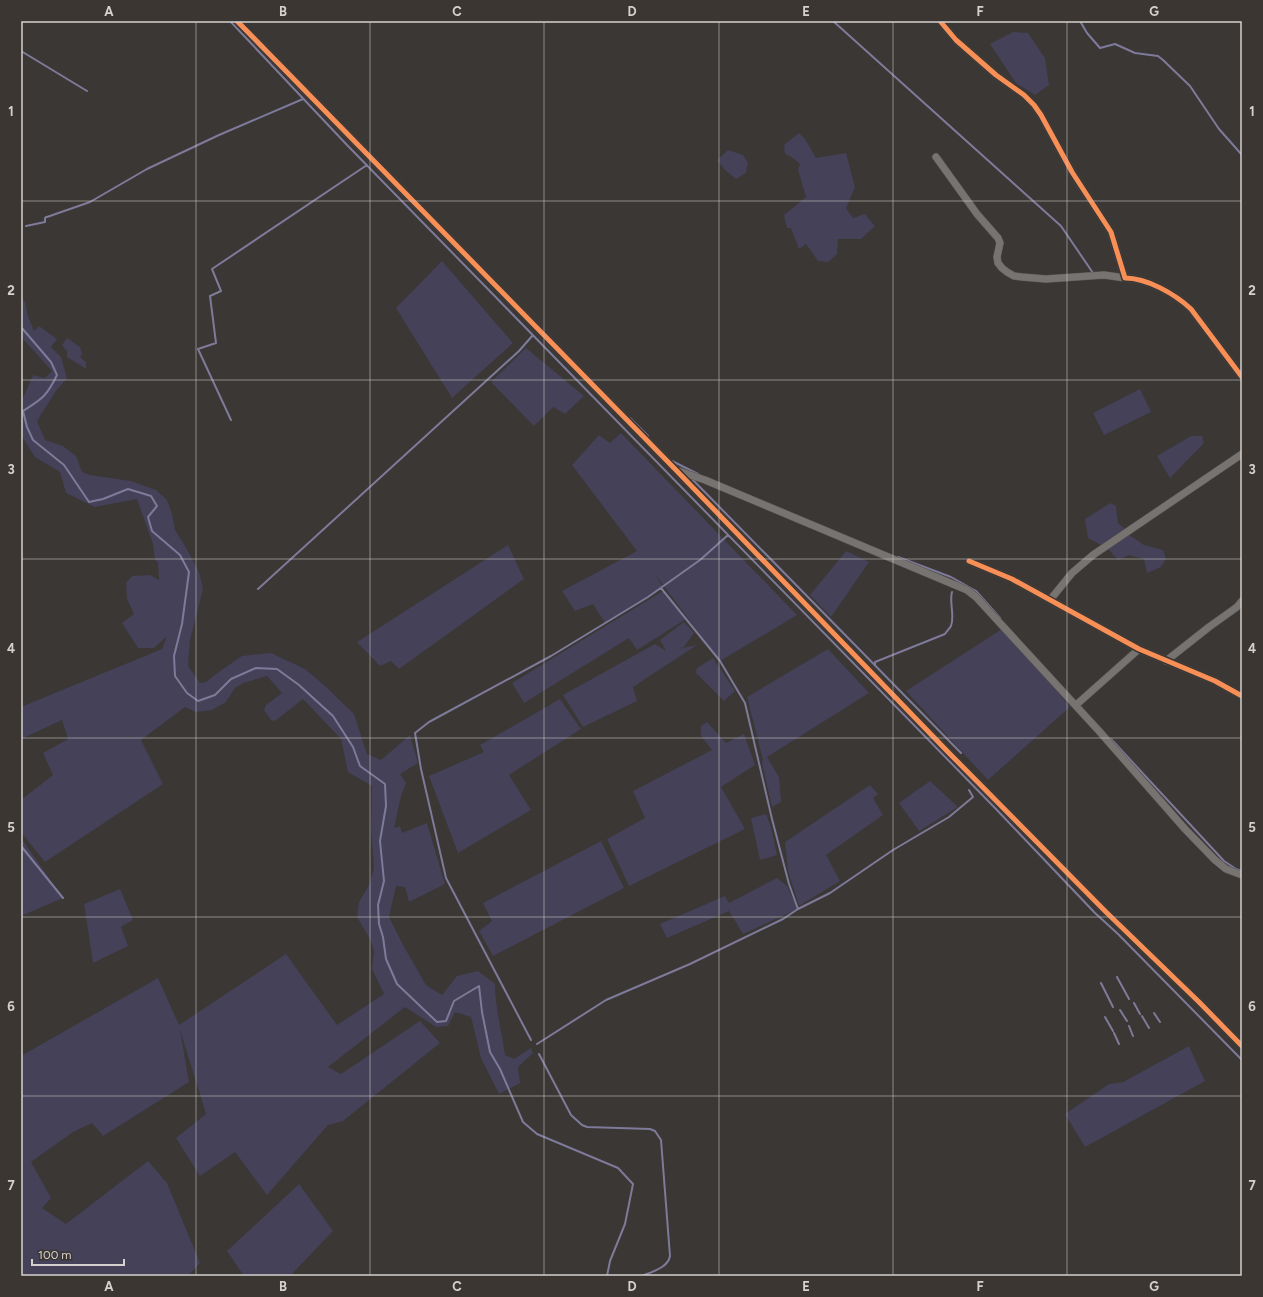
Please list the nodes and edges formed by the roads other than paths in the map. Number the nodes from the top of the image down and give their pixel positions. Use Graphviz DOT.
graph roads {
  1 [pos="237,21"];
  2 [pos="940,21"];
  3 [pos="936,157"];
  4 [pos="1125,278"];
  5 [pos="1242,377"];
  6 [pos="1242,454"];
  7 [pos="674,468"];
  8 [pos="969,561"];
  9 [pos="1050,600"];
  10 [pos="1240,606"];
  11 [pos="1139,649"];
  12 [pos="1166,660"];
  13 [pos="1242,696"];
  14 [pos="1076,705"];
  15 [pos="1242,875"];
  16 [pos="1242,1046"];
  1 -- 7 [label="street"];
  2 -- 4 [label="street"];
  3 -- 4 [label="street"];
  4 -- 5 [label="street"];
  6 -- 9 [label="street"];
  7 -- 14 [label="street"];
  7 -- 16 [label="street"];
  8 -- 9 [label="street"];
  9 -- 11 [label="street"];
  10 -- 12 [label="street"];
  11 -- 12 [label="street"];
  11 -- 14 [label="street"];
  12 -- 13 [label="street"];
  14 -- 15 [label="street"];
}
